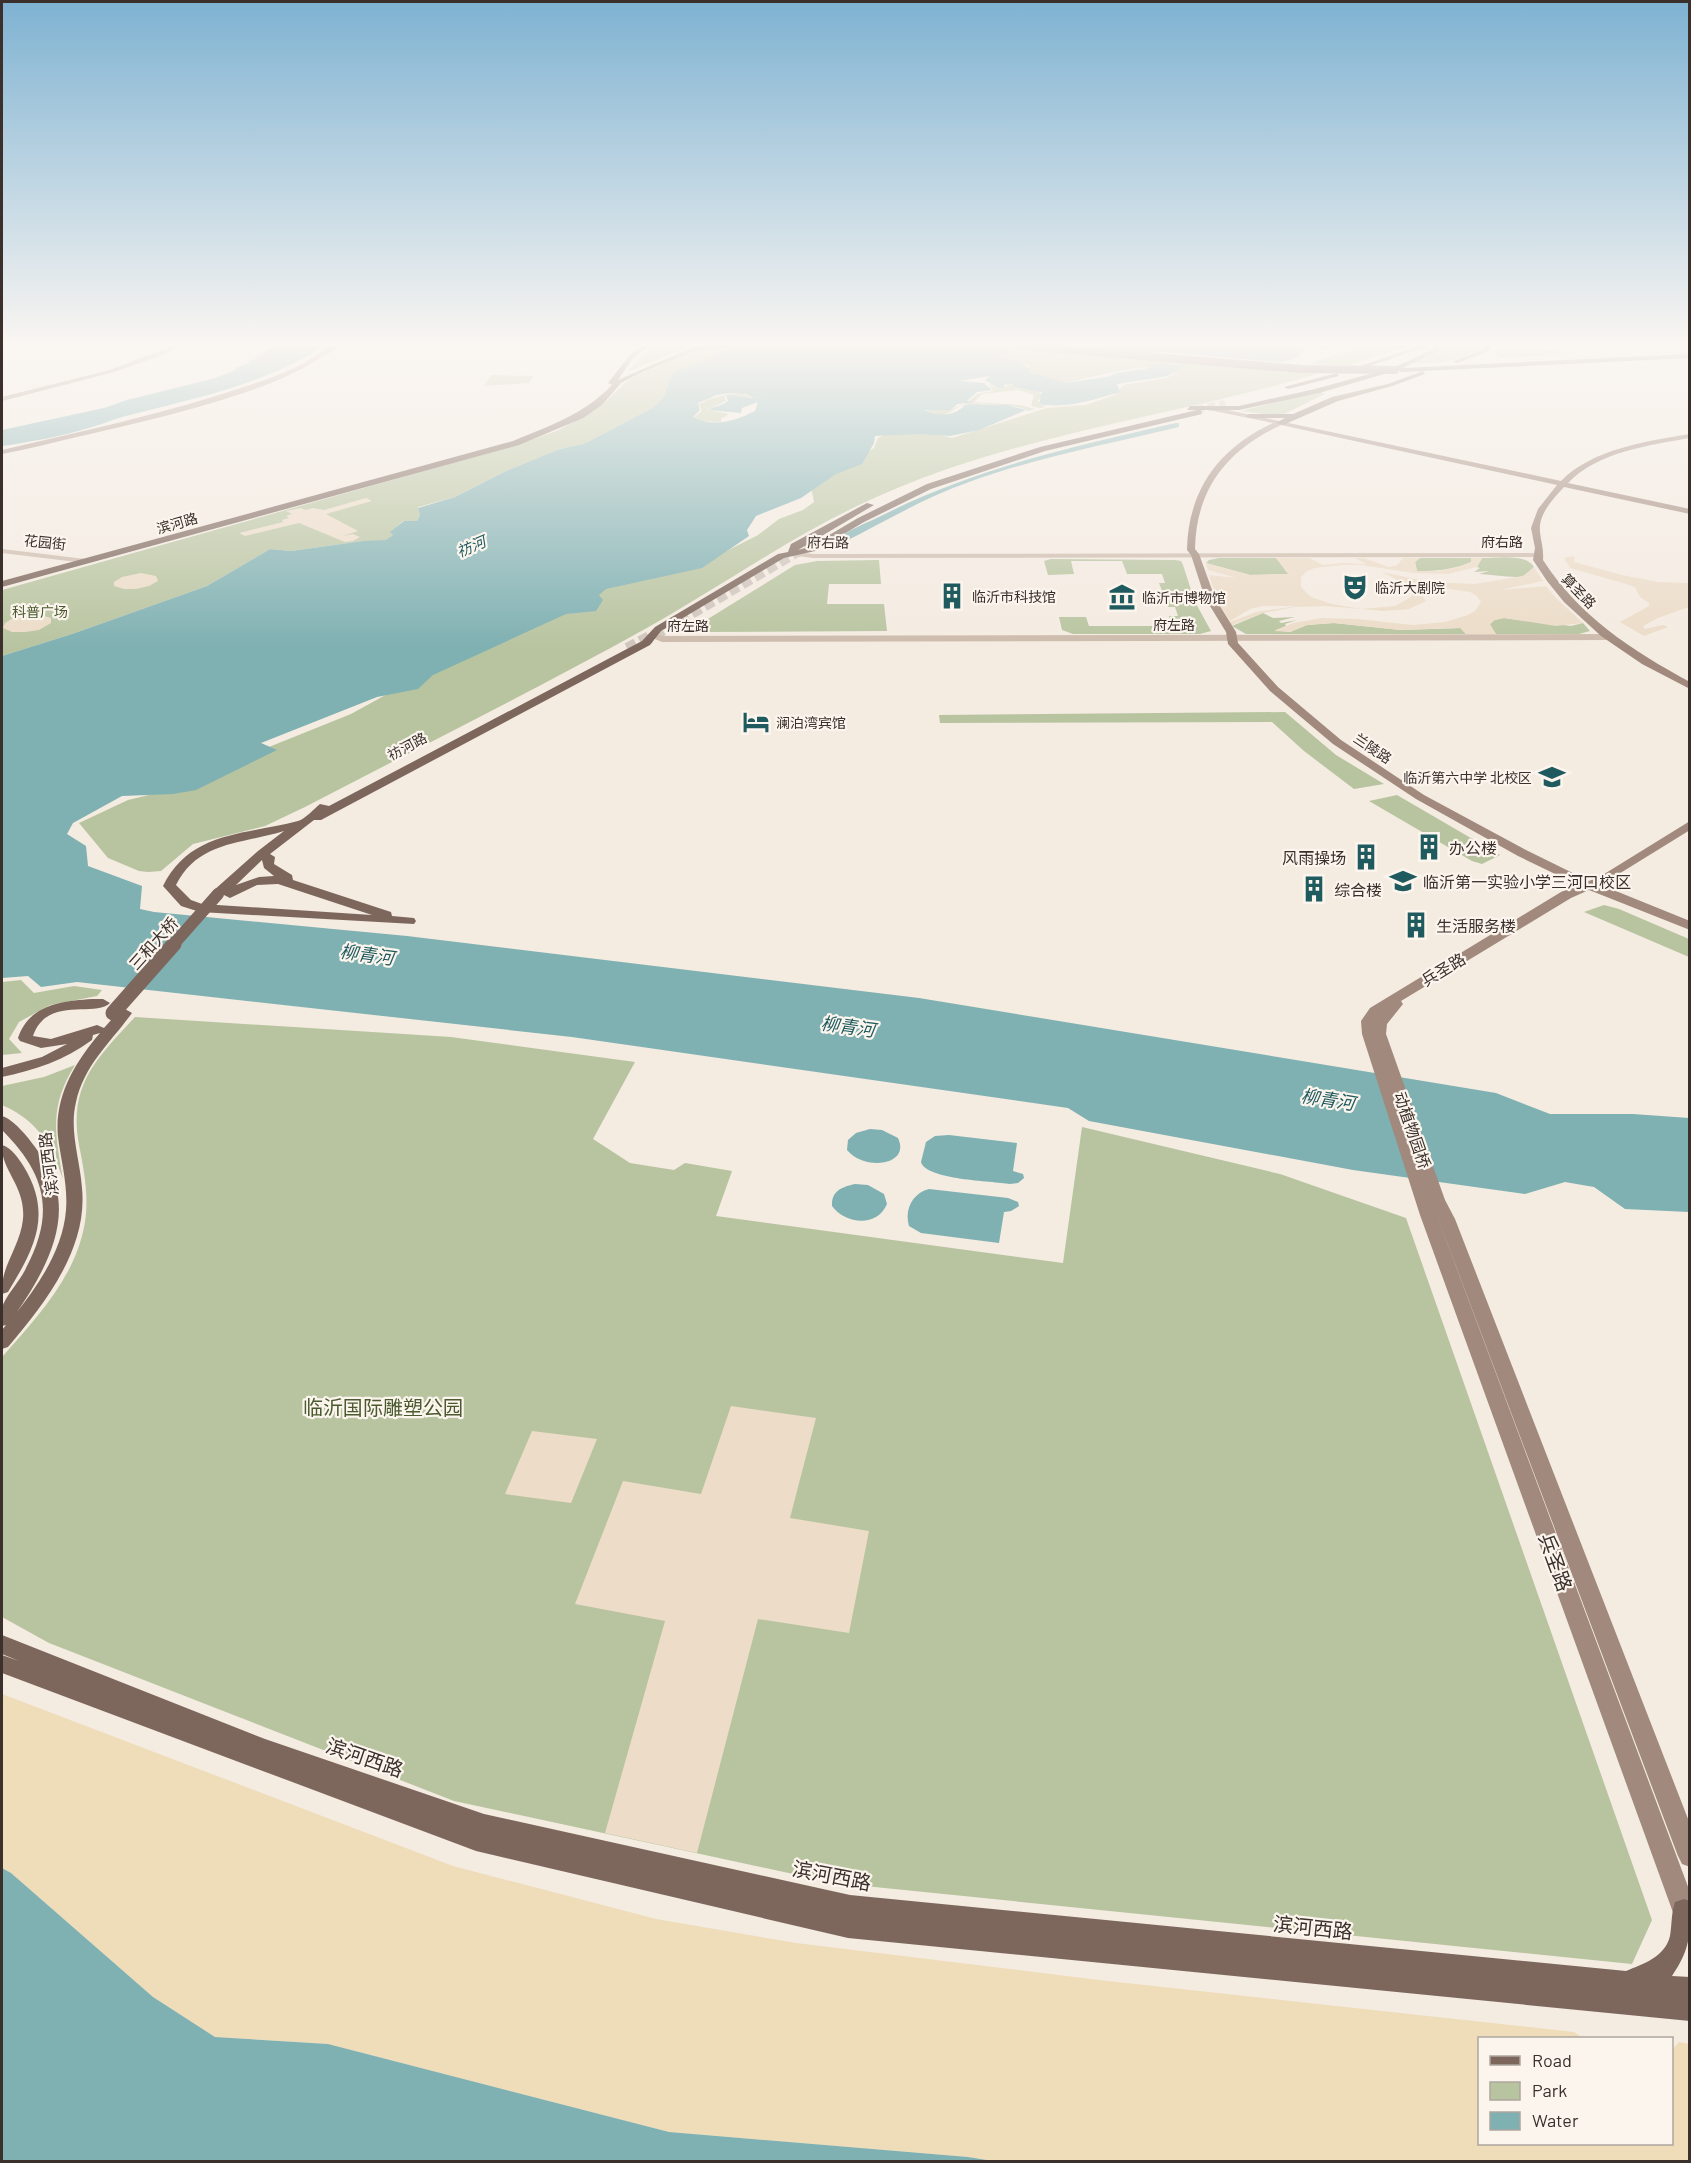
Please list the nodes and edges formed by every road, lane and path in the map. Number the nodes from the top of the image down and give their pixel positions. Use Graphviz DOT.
graph roads {
  1 [pos="24,447"];
  2 [pos="487,447"];
  3 [pos="501,447"];
  4 [pos="1039,447"];
  5 [pos="1049,447"];
  6 [pos="1245,447"];
  7 [pos="1390,447"];
  8 [pos="1646,447"];
  9 [pos="2,452"];
  10 [pos="932,483"];
  11 [pos="1560,484"];
  12 [pos="360,485"];
  13 [pos="1689,512"];
  14 [pos="806,546"];
  15 [pos="2,551"];
  16 [pos="792,554"];
  17 [pos="1195,554"];
  18 [pos="1538,555"];
  19 [pos="85,561"];
  20 [pos="2,585"];
  21 [pos="652,636"];
  22 [pos="1233,638"];
  23 [pos="1611,638"];
  24 [pos="631,647"];
  25 [pos="1689,684"];
  26 [pos="312,818"];
  27 [pos="1689,818"];
  28 [pos="1689,824"];
  29 [pos="204,848"];
  30 [pos="269,857"];
  31 [pos="255,860"];
  32 [pos="1588,884"];
  33 [pos="223,895"];
  34 [pos="409,921"];
  35 [pos="1689,926"];
  36 [pos="1689,930"];
  37 [pos="113,1010"];
  38 [pos="102,1030"];
  39 [pos="76,1046"];
  40 [pos="1383,1060"];
  41 [pos="2,1061"];
  42 [pos="2,1072"];
  43 [pos="2,1077"];
  44 [pos="2,1121"];
  45 [pos="2,1150"];
  46 [pos="1430,1200"];
  47 [pos="2,1288"];
  48 [pos="2,1320"];
  49 [pos="2,1342"];
  50 [pos="2,1644"];
  51 [pos="2,1664"];
  52 [pos="1689,1856"];
  53 [pos="1687,1917"];
  54 [pos="1624,1984"];
  55 [pos="1689,1990"];
  56 [pos="1689,2008"];
  1 -- 9 [label="main road"];
  2 -- 12 [label="main road, 滨河路"];
  3 -- 12 [label="main road, 滨河路"];
  4 -- 10 [label="main road"];
  5 -- 10 [label="main road"];
  6 -- 17 [label="main road, 兰陵路"];
  7 -- 11 [label="main road"];
  8 -- 11 [label="main road, 算圣路"];
  10 -- 14 [label="main road"];
  10 -- 16 [label="main road"];
  11 -- 13 [label="main road"];
  11 -- 18 [label="main road, 算圣路"];
  12 -- 19 [label="main road, 滨河路"];
  12 -- 20 [label="main road, 滨河路"];
  15 -- 19 [label="street, 花园街"];
  16 -- 17 [label="street, 府右路"];
  16 -- 21 [label="main road"];
  17 -- 18 [label="street, 府右路"];
  17 -- 22 [label="main road, 兰陵路"];
  18 -- 23 [label="main road, 算圣路"];
  19 -- 20 [label="main road, 滨河路"];
  21 -- 22 [label="street, 府左路"];
  21 -- 24 [label="main road"];
  22 -- 23 [label="street, 府左路"];
  22 -- 32 [label="main road, 兰陵路"];
  23 -- 25 [label="main road, 算圣路"];
  24 -- 26 [label="main road, 祊河路"];
  24 -- 26 [label="main road, 祊河路"];
  26 -- 29 [label="main road"];
  26 -- 30 [label="main road, 祊河路"];
  26 -- 31 [label="main road, 祊河路"];
  27 -- 32 [label="main road, 兵圣路"];
  28 -- 32 [label="main road, 兵圣路"];
  29 -- 31 [label="main road"];
  29 -- 34 [label="main road"];
  30 -- 33 [label="main road, 祊河路"];
  30 -- 34 [label="main road"];
  31 -- 33 [label="main road, 祊河路"];
  32 -- 35 [label="main road, 兰陵路"];
  32 -- 36 [label="main road, 兰陵路"];
  32 -- 40 [label="main road, 兵圣路"];
  33 -- 34 [label="main road"];
  33 -- 37 [label="main road, 三和大桥"];
  37 -- 38 [label="main road, 滨河西路"];
  37 -- 38 [label="main road"];
  38 -- 39 [label="main road, 滨河西路"];
  38 -- 43 [label="main road"];
  38 -- 49 [label="main road, 滨河西路"];
  39 -- 41 [label="main road"];
  39 -- 42 [label="main road, 滨河西路"];
  40 -- 46 [label="main road, 动植物园桥"];
  44 -- 48 [label="main road"];
  45 -- 47 [label="main road"];
  46 -- 52 [label="main road, 兵圣路"];
  46 -- 53 [label="main road, 兵圣路"];
  50 -- 54 [label="main road, 滨河西路"];
  51 -- 56 [label="main road"];
  53 -- 54 [label="main road"];
  54 -- 55 [label="main road, 滨河西路"];
}
